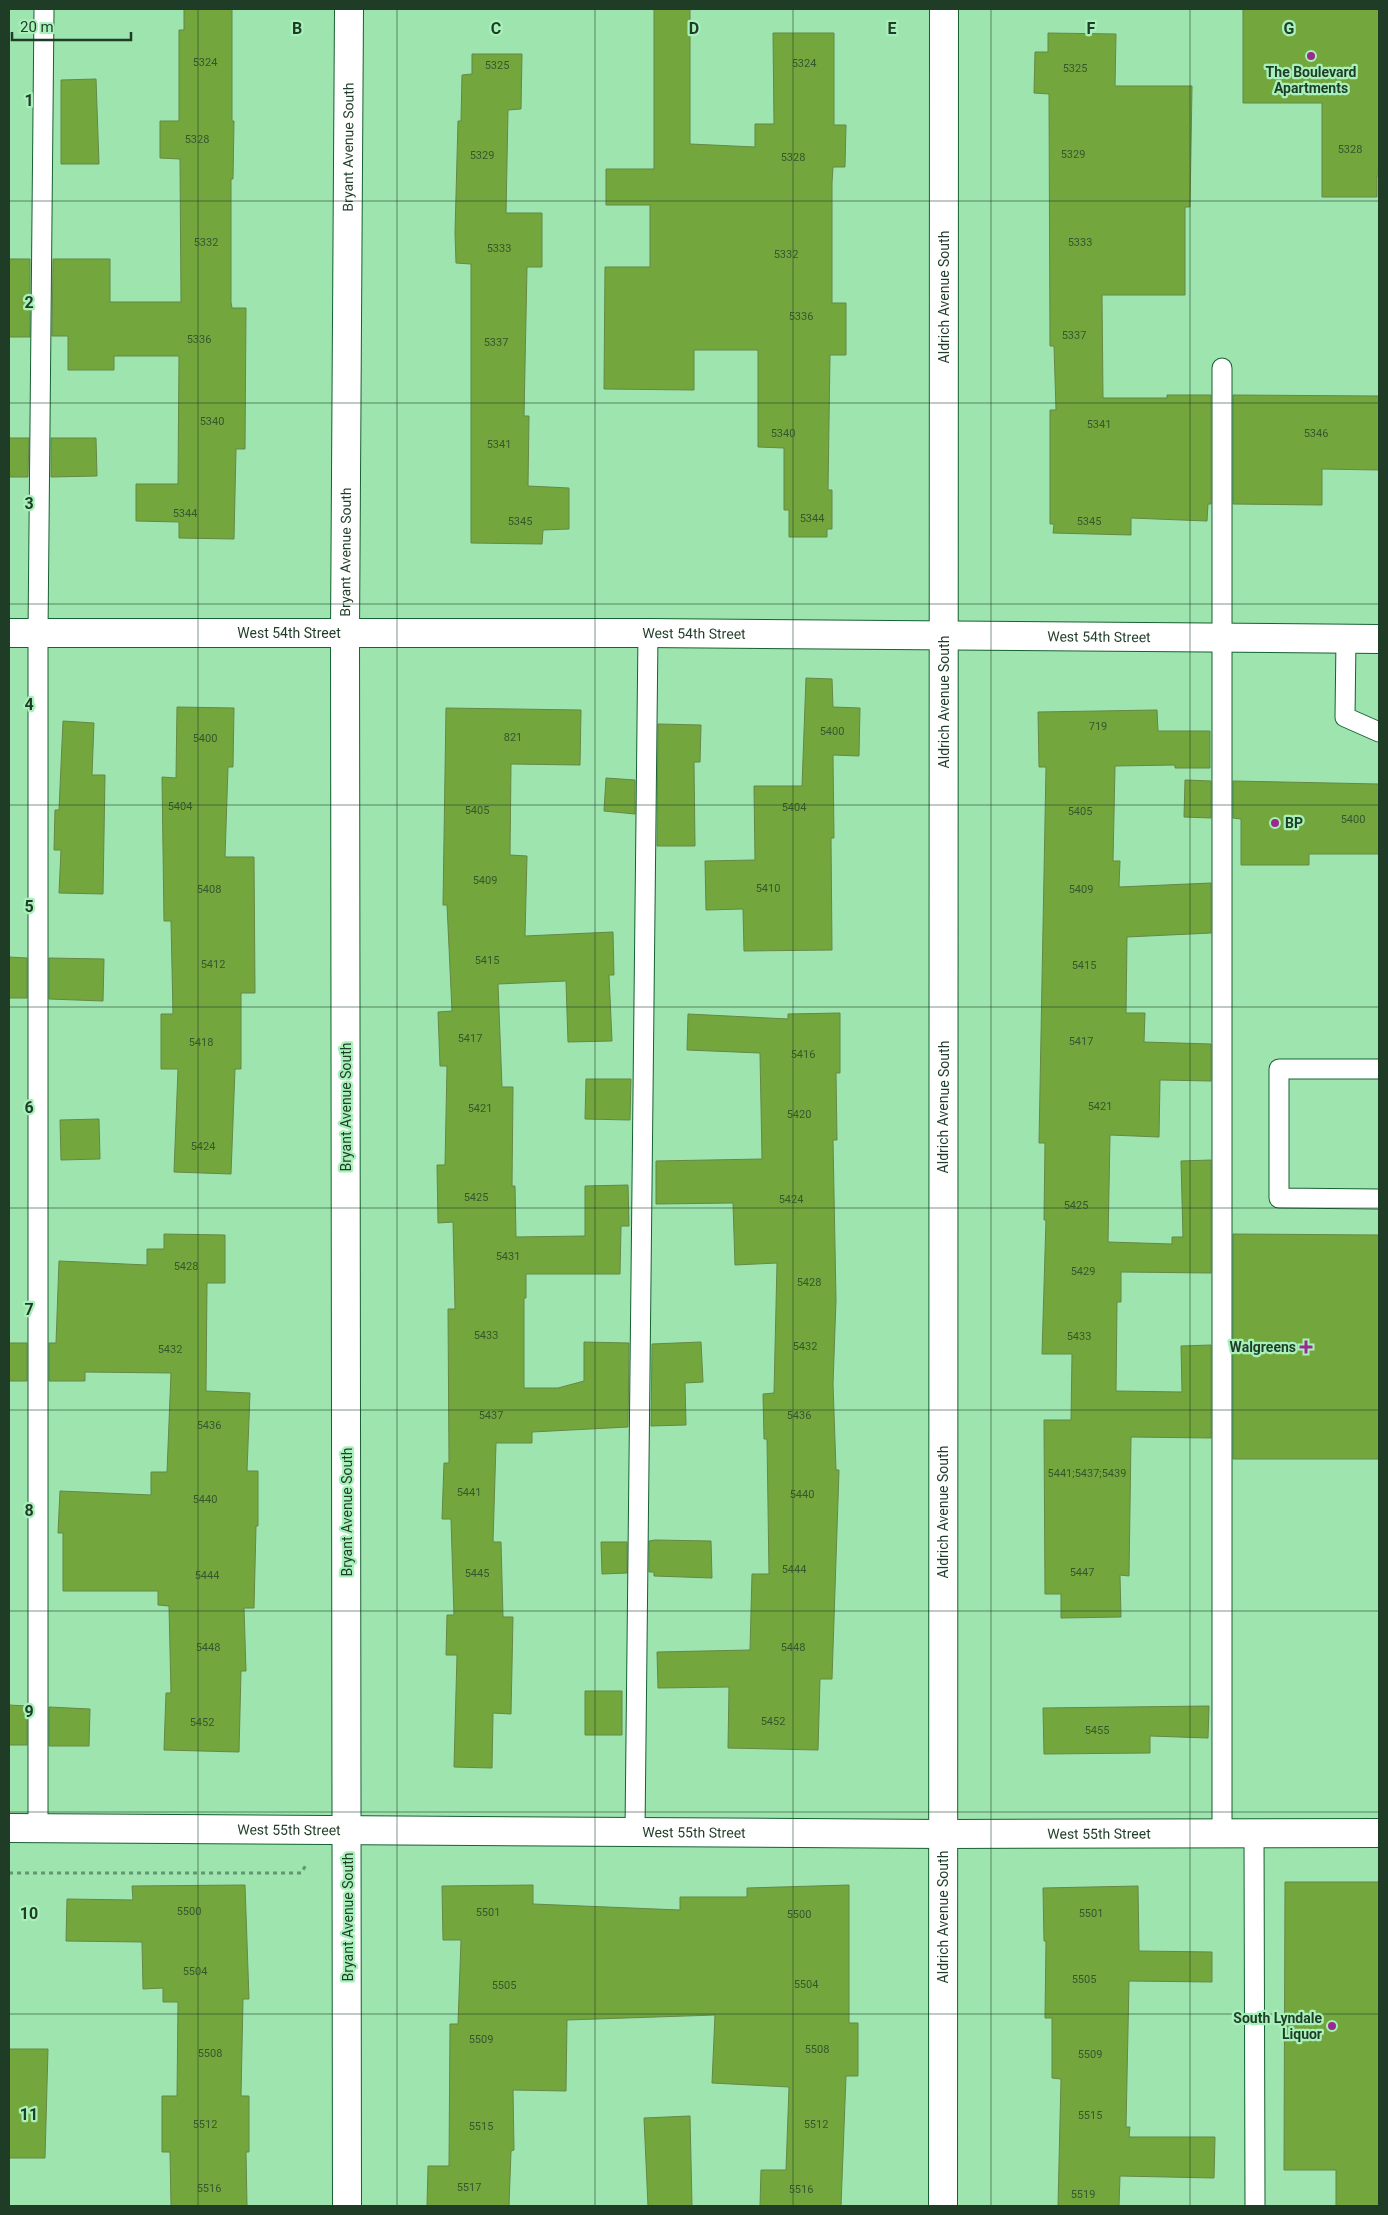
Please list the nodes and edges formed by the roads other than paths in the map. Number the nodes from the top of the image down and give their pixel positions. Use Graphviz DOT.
graph roads {
  1 [pos="44,9"];
  2 [pos="348,9"];
  3 [pos="944,9"];
  4 [pos="1222,368"];
  5 [pos="9,633"];
  6 [pos="38,633"];
  7 [pos="345,633"];
  8 [pos="648,633"];
  9 [pos="942,636"];
  10 [pos="1222,638"];
  11 [pos="1346,639"];
  12 [pos="1379,639"];
  13 [pos="1379,732"];
  14 [pos="1379,1069"];
  15 [pos="1379,1199"];
  16 [pos="9,1828"];
  17 [pos="38,1828"];
  18 [pos="348,1830"];
  19 [pos="636,1831"];
  20 [pos="1222,1833"];
  21 [pos="1379,1833"];
  22 [pos="944,1834"];
  23 [pos="1254,1834"];
  24 [pos="347,2206"];
  25 [pos="944,2206"];
  26 [pos="1255,2206"];
  1 -- 6 [label="lane"];
  2 -- 7 [label="street, Bryant Avenue South"];
  3 -- 9 [label="street, Aldrich Avenue South"];
  4 -- 10 [label="lane"];
  5 -- 6 [label="street, West 54th Street"];
  6 -- 7 [label="street, West 54th Street"];
  6 -- 17 [label="lane"];
  7 -- 8 [label="street, West 54th Street"];
  7 -- 18 [label="street, Bryant Avenue South"];
  8 -- 9 [label="street, West 54th Street"];
  8 -- 19 [label="lane"];
  9 -- 10 [label="street, West 54th Street"];
  9 -- 22 [label="street, Aldrich Avenue South"];
  10 -- 11 [label="street, West 54th Street"];
  10 -- 20 [label="lane"];
  11 -- 12 [label="street, West 54th Street"];
  11 -- 13 [label="lane"];
  14 -- 15 [label="lane"];
  16 -- 17 [label="street, West 55th Street"];
  17 -- 18 [label="street, West 55th Street"];
  18 -- 19 [label="street, West 55th Street"];
  18 -- 24 [label="street, Bryant Avenue South"];
  19 -- 22 [label="street, West 55th Street"];
  20 -- 22 [label="street, West 55th Street"];
  20 -- 23 [label="street, West 55th Street"];
  21 -- 23 [label="street, West 55th Street"];
  22 -- 25 [label="street, Aldrich Avenue South"];
  23 -- 26 [label="lane"];
}
